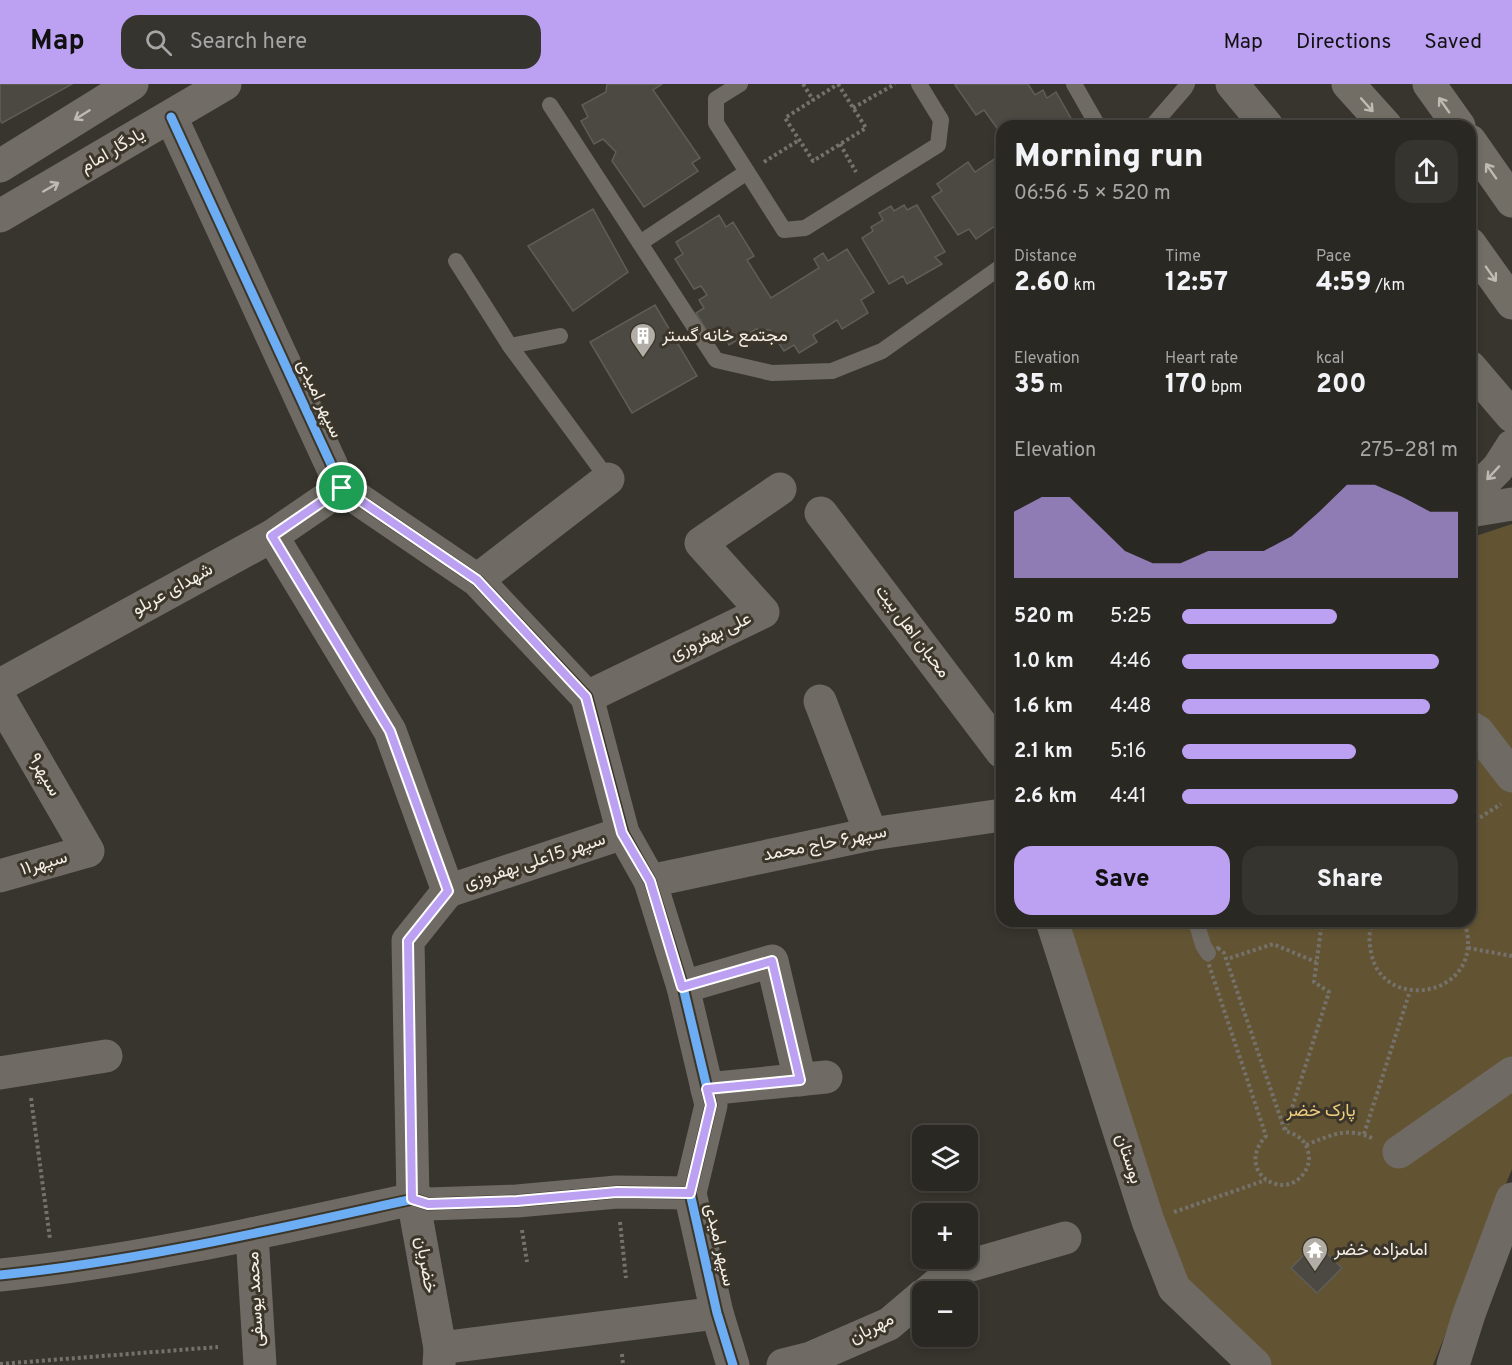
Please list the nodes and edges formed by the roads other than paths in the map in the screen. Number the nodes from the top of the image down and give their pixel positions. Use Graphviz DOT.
graph roads {
  1 [pos="132,84"];
  2 [pos="225,84"];
  3 [pos="740,84"];
  4 [pos="919,84"];
  5 [pos="1074,84"];
  6 [pos="1187,84"];
  7 [pos="1232,84"];
  8 [pos="1348,84"];
  9 [pos="1429,84"];
  10 [pos="550,105"];
  11 [pos="171,117"];
  12 [pos="1095,120"];
  13 [pos="1157,120"];
  14 [pos="1262,120"];
  15 [pos="1381,120"];
  16 [pos="1455,120"];
  17 [pos="1476,150"];
  18 [pos="0,165"];
  19 [pos="747,172"];
  20 [pos="1512,201"];
  21 [pos="0,216"];
  22 [pos="640,243"];
  23 [pos="1476,252"];
  24 [pos="456,261"];
  25 [pos="996,270"];
  26 [pos="1512,303"];
  27 [pos="560,336"];
  28 [pos="510,346"];
  29 [pos="1476,374"];
  30 [pos="1512,416"];
  31 [pos="1512,446"];
  32 [pos="608,479"];
  33 [pos="342,488"];
  34 [pos="780,489"];
  35 [pos="1476,490"];
  36 [pos="1512,504"];
  37 [pos="1476,510"];
  38 [pos="821,513"];
  39 [pos="272,536"];
  40 [pos="477,580"];
  41 [pos="0,686"];
  42 [pos="586,697"];
  43 [pos="0,699"];
  44 [pos="820,702"];
  45 [pos="1476,731"];
  46 [pos="996,744"];
  47 [pos="1508,789"];
  48 [pos="996,816"];
  49 [pos="622,833"];
  50 [pos="871,834"];
  51 [pos="88,851"];
  52 [pos="0,876"];
  53 [pos="650,881"];
  54 [pos="448,891"];
  55 [pos="1054,927"];
  56 [pos="1198,927"];
  57 [pos="1208,953"];
  58 [pos="682,987"];
  59 [pos="106,1056"];
  60 [pos="14,1071"];
  61 [pos="1512,1073"];
  62 [pos="707,1089"];
  63 [pos="1399,1152"];
  64 [pos="690,1193"];
  65 [pos="412,1199"];
  66 [pos="1512,1199"];
  67 [pos="252,1234"];
  68 [pos="1065,1238"];
  69 [pos="0,1275"];
  70 [pos="941,1281"];
  71 [pos="912,1304"];
  72 [pos="717,1313"];
  73 [pos="439,1356"];
  74 [pos="260,1365"];
  75 [pos="733,1365"];
  76 [pos="783,1365"];
  77 [pos="1255,1365"];
  78 [pos="1453,1365"];
  1 -- 18 [label="main road, one-way"];
  2 -- 11 [label="main road, یادگار امام"];
  3 -- 19 [label="lane"];
  4 -- 19 [label="lane"];
  5 -- 12 [label="lane"];
  6 -- 13 [label="lane"];
  7 -- 14 [label="street"];
  8 -- 15 [label="highway, one-way"];
  16 -- 9 [label="highway, one-way"];
  10 -- 22 [label="lane"];
  21 -- 11 [label="main road, یادگار امام, one-way"];
  11 -- 33 [label="street, سپهر امیدی"];
  20 -- 17 [label="highway, one-way"];
  19 -- 22 [label="lane"];
  22 -- 25 [label="lane"];
  23 -- 26 [label="highway, one-way"];
  24 -- 28 [label="lane"];
  27 -- 28 [label="lane"];
  28 -- 32 [label="lane"];
  29 -- 30 [label="street"];
  31 -- 35 [label="street, one-way"];
  32 -- 40 [label="street"];
  33 -- 39 [label="street, شهدای عربلو"];
  33 -- 40 [label="street, سپهر امیدی"];
  34 -- 42 [label="street, علی بهفروزی"];
  36 -- 37 [label="street"];
  38 -- 46 [label="street, محبان اهل بیت"];
  39 -- 41 [label="street, شهدای عربلو"];
  39 -- 54 [label="street"];
  40 -- 42 [label="street, سپهر امیدی"];
  42 -- 49 [label="street, سپهر امیدی"];
  43 -- 51 [label="street, سپهر۹"];
  44 -- 50 [label="street"];
  45 -- 47 [label="street"];
  48 -- 50 [label="street, سپهر۶ حاج محمد"];
  49 -- 53 [label="street, سپهر امیدی"];
  49 -- 54 [label="street, سپهر 15علی بهفروزی"];
  50 -- 53 [label="street, سپهر۶ حاج محمد"];
  51 -- 52 [label="street, سپهر۱۱"];
  53 -- 58 [label="street, سپهر امیدی"];
  54 -- 65 [label="street, خضریان"];
  55 -- 77 [label="street, بوستان"];
  56 -- 57 [label="lane"];
  58 -- 62 [label="street, سپهر امیدی"];
  58 -- 62 [label="street"];
  59 -- 60 [label="street"];
  61 -- 63 [label="street"];
  62 -- 64 [label="street, سپهر امیدی"];
  64 -- 65 [label="street"];
  64 -- 72 [label="street, سپهر امیدی"];
  65 -- 67 [label="street"];
  65 -- 73 [label="street, خضریان"];
  66 -- 78 [label="street"];
  67 -- 69 [label="street"];
  67 -- 74 [label="street, محمد یوسفی"];
  68 -- 70 [label="street"];
  71 -- 76 [label="street, مهربان"];
  72 -- 73 [label="street"];
  72 -- 75 [label="street, سپهر امیدی"];
}
